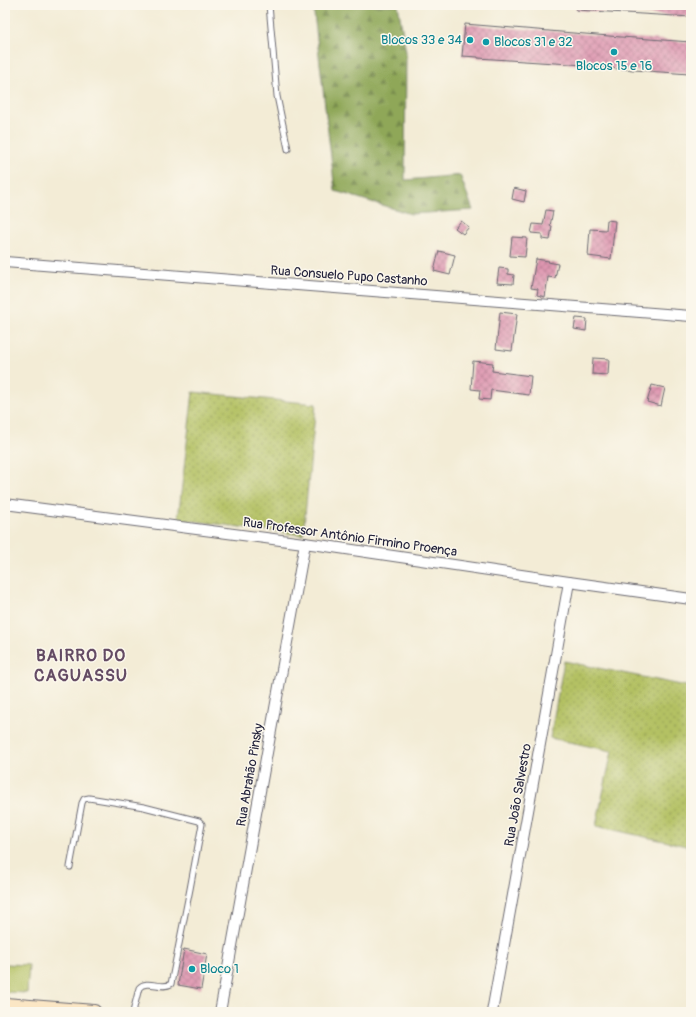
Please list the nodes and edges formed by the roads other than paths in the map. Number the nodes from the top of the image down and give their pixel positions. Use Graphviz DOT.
graph roads {
  1 [pos="269,5"];
  2 [pos="288,149"];
  3 [pos="5,262"];
  4 [pos="691,316"];
  5 [pos="5,504"];
  6 [pos="305,543"];
  7 [pos="569,582"];
  8 [pos="691,599"];
  9 [pos="70,867"];
  10 [pos="5,1004"];
  11 [pos="94,1012"];
  12 [pos="133,1012"];
  13 [pos="220,1012"];
  14 [pos="492,1012"];
  1 -- 2 [label="lane"];
  3 -- 4 [label="street, Rua Consuelo Pupo Castanho"];
  5 -- 6 [label="street, Rua Professor Antônio Firmino Proença"];
  6 -- 7 [label="street, Rua Professor Antônio Firmino Proença"];
  6 -- 13 [label="street, Rua Abrahão Pinsky"];
  7 -- 8 [label="street, Rua Professor Antônio Firmino Proença"];
  7 -- 14 [label="street, Rua João Salvestro"];
  9 -- 12 [label="lane"];
  10 -- 11 [label="main road"];
}
